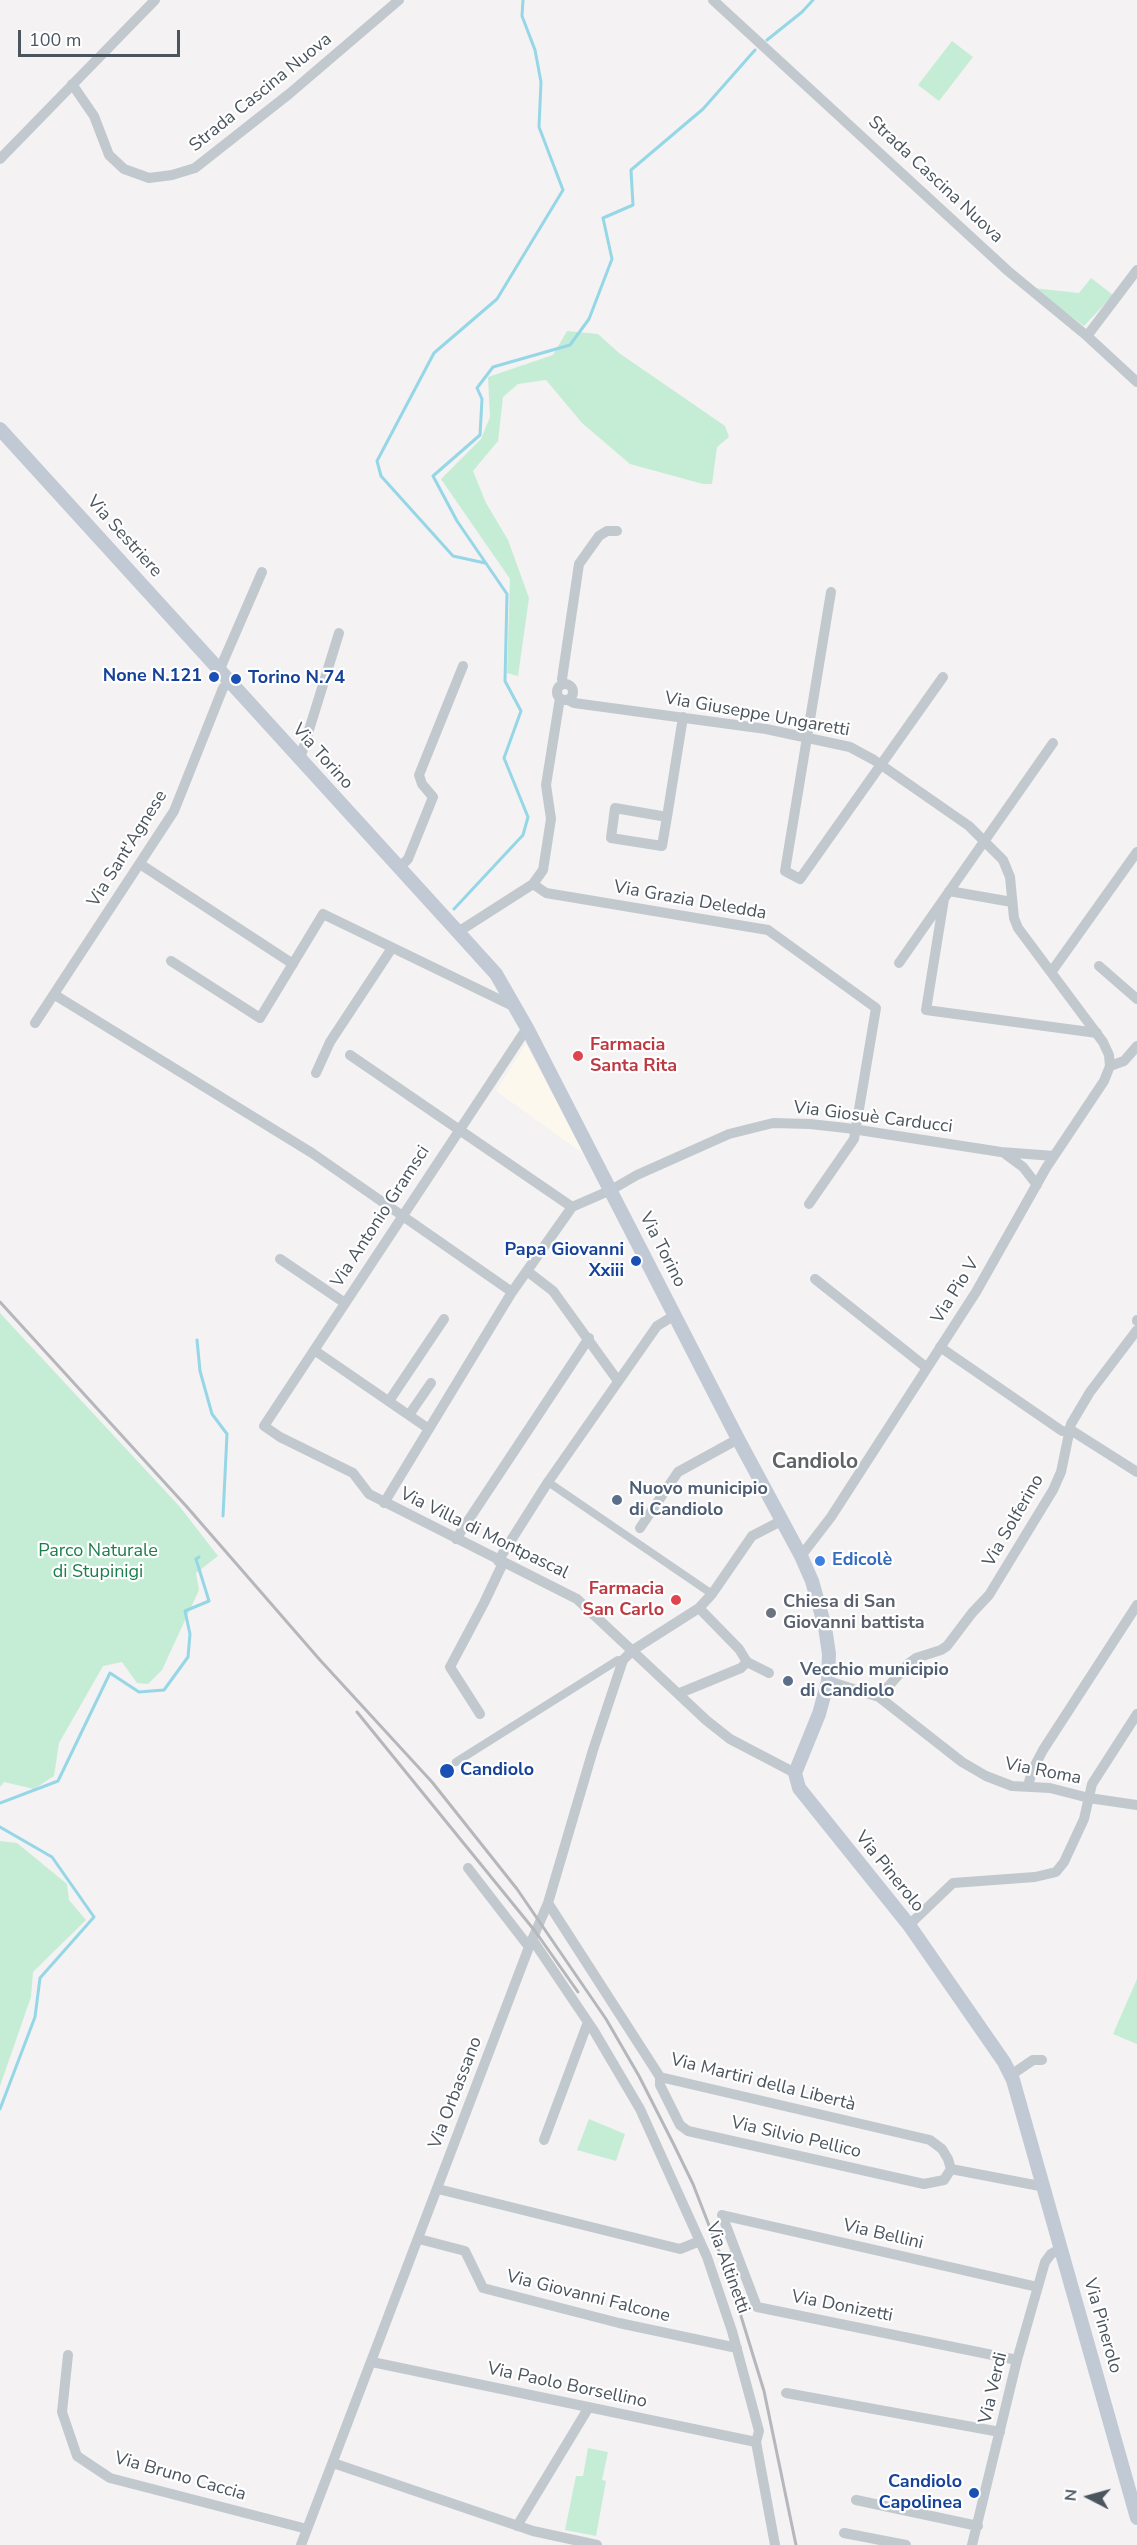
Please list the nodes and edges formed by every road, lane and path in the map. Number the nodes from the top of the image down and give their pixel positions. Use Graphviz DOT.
graph roads {
  1 [pos="155,0"];
  2 [pos="399,0"];
  3 [pos="713,0"];
  4 [pos="72,84"];
  5 [pos="0,159"];
  6 [pos="1137,270"];
  7 [pos="1087,336"];
  8 [pos="1137,382"];
  9 [pos="0,429"];
  10 [pos="617,531"];
  11 [pos="262,572"];
  12 [pos="831,592"];
  13 [pos="339,633"];
  14 [pos="463,666"];
  15 [pos="219,671"];
  16 [pos="943,677"];
  17 [pos="229,682"];
  18 [pos="567,696"];
  19 [pos="683,717"];
  20 [pos="807,738"];
  21 [pos="1053,743"];
  22 [pos="300,759"];
  23 [pos="881,765"];
  24 [pos="667,817"];
  25 [pos="985,840"];
  26 [pos="1137,852"];
  27 [pos="140,864"];
  28 [pos="399,868"];
  29 [pos="533,884"];
  30 [pos="947,895"];
  31 [pos="1012,902"];
  32 [pos="458,932"];
  33 [pos="392,948"];
  34 [pos="171,962"];
  35 [pos="899,963"];
  36 [pos="293,964"];
  37 [pos="1099,966"];
  38 [pos="1052,971"];
  39 [pos="55,995"];
  40 [pos="1137,999"];
  41 [pos="515,1007"];
  42 [pos="35,1023"];
  43 [pos="527,1028"];
  44 [pos="1097,1033"];
  45 [pos="1137,1046"];
  46 [pos="350,1055"];
  47 [pos="1110,1066"];
  48 [pos="315,1073"];
  49 [pos="459,1129"];
  50 [pos="858,1130"];
  51 [pos="1001,1152"];
  52 [pos="1054,1156"];
  53 [pos="1037,1185"];
  54 [pos="611,1190"];
  55 [pos="809,1204"];
  56 [pos="572,1207"];
  57 [pos="403,1215"];
  58 [pos="280,1259"];
  59 [pos="527,1271"];
  60 [pos="815,1279"];
  61 [pos="512,1292"];
  62 [pos="345,1303"];
  63 [pos="675,1315"];
  64 [pos="444,1319"];
  65 [pos="1137,1330"];
  66 [pos="589,1338"];
  67 [pos="940,1347"];
  68 [pos="314,1350"];
  69 [pos="927,1368"];
  70 [pos="618,1381"];
  71 [pos="431,1383"];
  72 [pos="388,1401"];
  73 [pos="409,1415"];
  74 [pos="264,1426"];
  75 [pos="429,1429"];
  76 [pos="1069,1432"];
  77 [pos="738,1439"];
  78 [pos="1137,1472"];
  79 [pos="548,1482"];
  80 [pos="384,1503"];
  81 [pos="782,1521"];
  82 [pos="640,1528"];
  83 [pos="456,1539"];
  84 [pos="633,1539"];
  85 [pos="801,1556"];
  86 [pos="500,1562"];
  87 [pos="712,1594"];
  88 [pos="1137,1605"];
  89 [pos="699,1608"];
  90 [pos="633,1650"];
  91 [pos="623,1660"];
  92 [pos="747,1662"];
  93 [pos="769,1673"];
  94 [pos="828,1681"];
  95 [pos="680,1693"];
  96 [pos="879,1697"];
  97 [pos="480,1714"];
  98 [pos="1137,1714"];
  99 [pos="456,1762"];
  100 [pos="795,1773"];
  101 [pos="1028,1786"];
  102 [pos="1089,1797"];
  103 [pos="1137,1805"];
  104 [pos="468,1868"];
  105 [pos="548,1903"];
  106 [pos="909,1925"];
  107 [pos="530,1943"];
  108 [pos="588,2022"];
  109 [pos="1042,2060"];
  110 [pos="1011,2075"];
  111 [pos="660,2077"];
  112 [pos="544,2140"];
  113 [pos="951,2169"];
  114 [pos="1045,2187"];
  115 [pos="438,2188"];
  116 [pos="722,2215"];
  117 [pos="419,2239"];
  118 [pos="700,2241"];
  119 [pos="1062,2248"];
  120 [pos="1038,2287"];
  121 [pos="737,2348"];
  122 [pos="68,2355"];
  123 [pos="1017,2360"];
  124 [pos="372,2362"];
  125 [pos="786,2393"];
  126 [pos="589,2407"];
  127 [pos="1000,2432"];
  128 [pos="756,2442"];
  129 [pos="333,2463"];
  130 [pos="1134,2492"];
  131 [pos="856,2500"];
  132 [pos="1137,2518"];
  133 [pos="517,2526"];
  134 [pos="978,2526"];
  135 [pos="307,2529"];
  136 [pos="844,2532"];
  137 [pos="301,2545"];
  138 [pos="597,2545"];
  139 [pos="775,2545"];
  140 [pos="906,2545"];
  141 [pos="972,2545"];
  1 -- 4 [label="street"];
  2 -- 4 [label="street, Strada Cascina Nuova"];
  3 -- 7 [label="street, Strada Cascina Nuova"];
  4 -- 5 [label="street"];
  6 -- 7 [label="street"];
  7 -- 8 [label="street, Strada Cascina Nuova"];
  9 -- 15 [label="main road, Via Sestriere"];
  10 -- 18 [label="street, Via Giuseppe Ungaretti"];
  11 -- 15 [label="street"];
  12 -- 20 [label="street"];
  13 -- 22 [label="street"];
  14 -- 28 [label="street"];
  15 -- 17 [label="main road, Via Torino"];
  16 -- 23 [label="street"];
  17 -- 22 [label="main road, Via Torino"];
  17 -- 27 [label="street, Via Sant'Agnese"];
  18 -- 19 [label="street, Via Giuseppe Ungaretti"];
  18 -- 29 [label="street"];
  19 -- 20 [label="street, Via Giuseppe Ungaretti"];
  19 -- 24 [label="street"];
  20 -- 23 [label="street, Via Giuseppe Ungaretti"];
  20 -- 23 [label="street"];
  21 -- 25 [label="street"];
  22 -- 28 [label="main road, Via Torino"];
  23 -- 25 [label="street, Via Giuseppe Ungaretti"];
  24 -- 24 [label="street"];
  25 -- 30 [label="street"];
  25 -- 31 [label="street, Via Giuseppe Ungaretti"];
  26 -- 38 [label="street"];
  27 -- 36 [label="street"];
  27 -- 39 [label="street, Via Sant'Agnese"];
  28 -- 32 [label="main road, Via Torino"];
  29 -- 32 [label="street"];
  29 -- 50 [label="street, Via Grazia Deledda"];
  30 -- 31 [label="street"];
  30 -- 35 [label="street"];
  30 -- 44 [label="street"];
  31 -- 38 [label="street, Via Giuseppe Ungaretti"];
  32 -- 41 [label="main road, Via Torino"];
  33 -- 36 [label="street"];
  33 -- 41 [label="street"];
  33 -- 48 [label="street"];
  34 -- 36 [label="street"];
  37 -- 40 [label="street"];
  38 -- 44 [label="street, Via Giuseppe Ungaretti"];
  39 -- 42 [label="street, Via Sant'Agnese"];
  39 -- 57 [label="street"];
  41 -- 43 [label="main road, Via Torino"];
  43 -- 49 [label="street, Via Antonio Gramsci"];
  43 -- 54 [label="main road, Via Torino"];
  44 -- 47 [label="street, Via Giuseppe Ungaretti"];
  45 -- 47 [label="street, Via Pio V"];
  46 -- 49 [label="street"];
  47 -- 52 [label="street, Via Pio V"];
  49 -- 56 [label="street"];
  49 -- 57 [label="street, Via Antonio Gramsci"];
  50 -- 51 [label="street, Via Giosuè Carducci"];
  50 -- 54 [label="street, Via Giosuè Carducci"];
  50 -- 55 [label="street, Via Grazia Deledda"];
  51 -- 52 [label="street, Via Giosuè Carducci"];
  51 -- 53 [label="street, Via Giosuè Carducci"];
  52 -- 53 [label="street, Via Pio V"];
  53 -- 67 [label="street, Via Pio V"];
  54 -- 56 [label="street, Via Giosuè Carducci"];
  54 -- 63 [label="main road, Via Torino"];
  56 -- 59 [label="street"];
  57 -- 61 [label="street"];
  57 -- 62 [label="street, Via Antonio Gramsci"];
  58 -- 62 [label="street"];
  59 -- 61 [label="street"];
  59 -- 66 [label="street"];
  60 -- 69 [label="street"];
  61 -- 75 [label="street"];
  62 -- 68 [label="street, Via Antonio Gramsci"];
  63 -- 70 [label="street"];
  63 -- 77 [label="main road, Via Torino"];
  64 -- 72 [label="street"];
  65 -- 76 [label="street, Via Solferino"];
  66 -- 70 [label="street"];
  66 -- 83 [label="street"];
  67 -- 69 [label="street, Via Pio V"];
  67 -- 76 [label="street"];
  68 -- 72 [label="street"];
  68 -- 74 [label="street, Via Antonio Gramsci"];
  69 -- 85 [label="street, Via Pio V"];
  70 -- 79 [label="street"];
  71 -- 73 [label="street"];
  72 -- 73 [label="street"];
  73 -- 75 [label="street"];
  74 -- 80 [label="street, Via Villa di Montpascal"];
  75 -- 80 [label="street"];
  76 -- 78 [label="street"];
  76 -- 96 [label="street, Via Solferino"];
  77 -- 81 [label="main road, Via Torino"];
  77 -- 82 [label="street"];
  79 -- 84 [label="street"];
  79 -- 86 [label="street"];
  80 -- 83 [label="street, Via Villa di Montpascal"];
  81 -- 85 [label="main road, Via Torino"];
  81 -- 87 [label="street, Via Orbassano"];
  82 -- 84 [label="street"];
  83 -- 86 [label="street, Via Villa di Montpascal"];
  84 -- 87 [label="street"];
  85 -- 94 [label="main road, Via Torino"];
  86 -- 90 [label="street, Via Villa di Montpascal"];
  86 -- 97 [label="street"];
  87 -- 89 [label="street, Via Orbassano"];
  88 -- 101 [label="street"];
  89 -- 90 [label="street, Via Orbassano"];
  89 -- 92 [label="street"];
  90 -- 91 [label="street, Via Orbassano"];
  90 -- 95 [label="street, Via Villa di Montpascal"];
  91 -- 99 [label="street"];
  91 -- 105 [label="street, Via Orbassano"];
  92 -- 93 [label="street"];
  92 -- 95 [label="street"];
  94 -- 96 [label="street, Via Roma"];
  94 -- 100 [label="main road"];
  95 -- 100 [label="street, Via Villa di Montpascal"];
  96 -- 101 [label="street, Via Roma"];
  98 -- 102 [label="street"];
  100 -- 106 [label="main road, Via Pinerolo"];
  101 -- 102 [label="street, Via Roma"];
  102 -- 103 [label="street, Via Roma"];
  102 -- 106 [label="street"];
  104 -- 107 [label="street, Via Altinetti"];
  105 -- 107 [label="street, Via Orbassano"];
  105 -- 111 [label="street, Via Martiri della Libertà"];
  106 -- 110 [label="main road, Via Pinerolo"];
  107 -- 108 [label="street, Via Altinetti"];
  107 -- 115 [label="street, Via Orbassano"];
  108 -- 112 [label="street"];
  108 -- 118 [label="street, Via Altinetti"];
  109 -- 110 [label="street"];
  110 -- 114 [label="main road, Via Pinerolo"];
  111 -- 113 [label="street, Via Martiri della Libertà"];
  111 -- 113 [label="street, Via Silvio Pellico"];
  113 -- 114 [label="street"];
  114 -- 119 [label="main road, Via Pinerolo"];
  115 -- 117 [label="street, Via Orbassano"];
  115 -- 118 [label="street"];
  116 -- 120 [label="street, Via Bellini"];
  116 -- 123 [label="street, Via Donizetti"];
  117 -- 121 [label="street, Via Giovanni Falcone"];
  117 -- 124 [label="street, Via Orbassano"];
  118 -- 121 [label="street, Via Altinetti"];
  119 -- 120 [label="street, Via Verdi"];
  119 -- 130 [label="main road, Via Pinerolo"];
  120 -- 123 [label="street, Via Verdi"];
  121 -- 128 [label="street, Via Altinetti"];
  122 -- 135 [label="street, Via Bruno Caccia"];
  123 -- 127 [label="street, Via Verdi"];
  124 -- 126 [label="street, Via Paolo Borsellino"];
  124 -- 129 [label="street, Via Orbassano"];
  125 -- 127 [label="street"];
  126 -- 128 [label="street, Via Paolo Borsellino"];
  126 -- 133 [label="street"];
  127 -- 134 [label="street, Via Verdi"];
  128 -- 139 [label="street, Via Altinetti"];
  129 -- 133 [label="street"];
  129 -- 135 [label="street, Via Orbassano"];
  130 -- 132 [label="main road, Via Pinerolo"];
  131 -- 134 [label="street"];
  133 -- 138 [label="street"];
  134 -- 141 [label="street, Via Verdi"];
  135 -- 137 [label="street, Via Orbassano"];
  136 -- 140 [label="street"];
}
